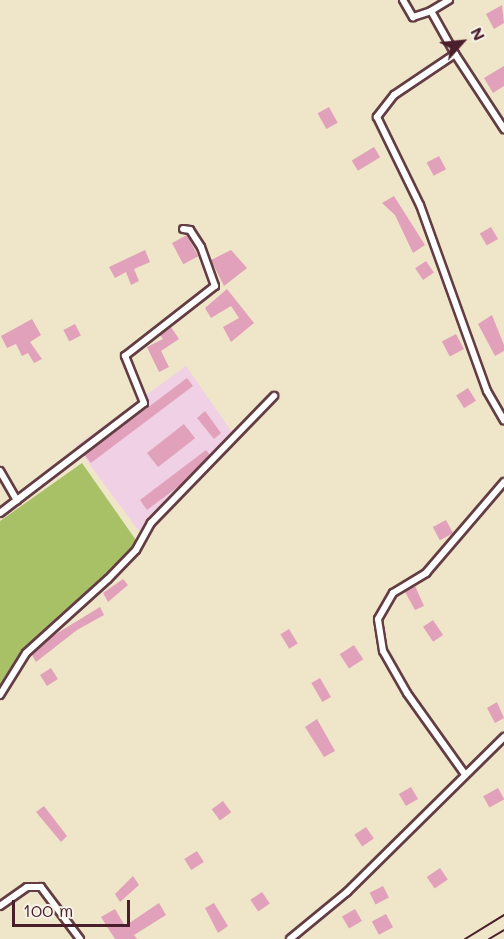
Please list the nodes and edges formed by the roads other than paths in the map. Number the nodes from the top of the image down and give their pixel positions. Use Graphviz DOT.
graph roads {
  1 [pos="403,0"];
  2 [pos="449,0"];
  3 [pos="431,11"];
  4 [pos="455,54"];
  5 [pos="504,129"];
  6 [pos="183,229"];
  7 [pos="274,396"];
  8 [pos="504,421"];
  9 [pos="0,471"];
  10 [pos="504,482"];
  11 [pos="17,500"];
  12 [pos="0,513"];
  13 [pos="0,695"];
  14 [pos="504,737"];
  15 [pos="464,773"];
  16 [pos="0,906"];
  17 [pos="80,939"];
  18 [pos="290,939"];
  1 -- 3 [label="street"];
  2 -- 3 [label="street"];
  3 -- 4 [label="street"];
  4 -- 5 [label="street"];
  4 -- 8 [label="street"];
  6 -- 11 [label="street"];
  7 -- 13 [label="street"];
  9 -- 11 [label="street"];
  10 -- 15 [label="street"];
  11 -- 12 [label="street"];
  14 -- 15 [label="street"];
  15 -- 18 [label="street"];
  16 -- 17 [label="street"];
}
